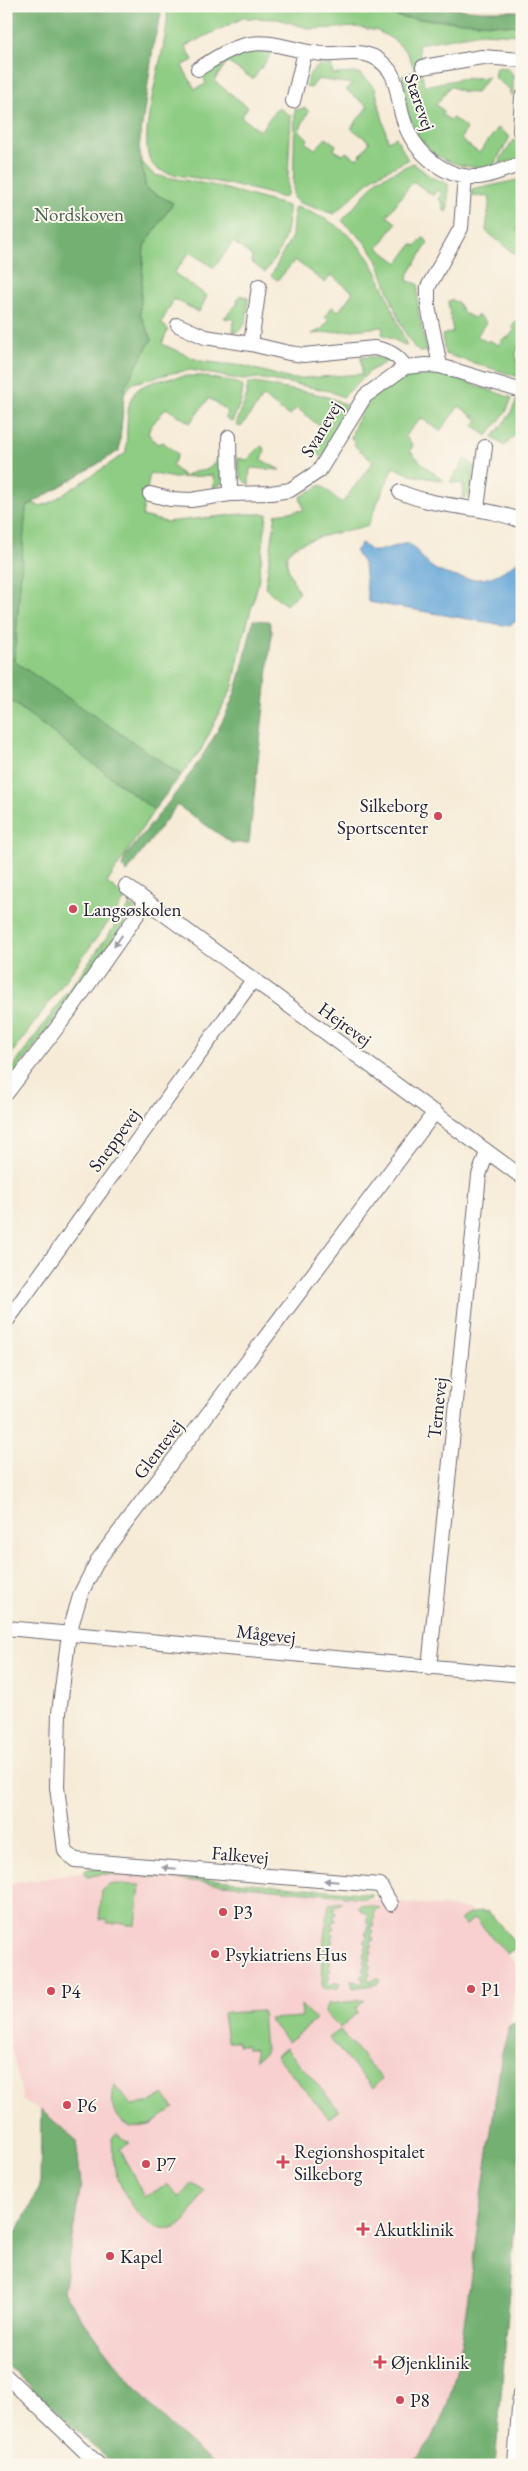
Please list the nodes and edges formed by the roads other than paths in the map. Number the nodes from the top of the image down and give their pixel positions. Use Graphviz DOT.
graph roads {
  1 [pos="305,52"];
  2 [pos="522,60"];
  3 [pos="423,67"];
  4 [pos="198,69"];
  5 [pos="522,97"];
  6 [pos="293,101"];
  7 [pos="520,131"];
  8 [pos="522,165"];
  9 [pos="466,176"];
  10 [pos="259,286"];
  11 [pos="178,325"];
  12 [pos="251,344"];
  13 [pos="440,366"];
  14 [pos="405,367"];
  15 [pos="522,391"];
  16 [pos="229,437"];
  17 [pos="485,447"];
  18 [pos="400,492"];
  19 [pos="150,494"];
  20 [pos="230,494"];
  21 [pos="477,508"];
  22 [pos="522,521"];
  23 [pos="126,886"];
  24 [pos="146,902"];
  25 [pos="253,980"];
  26 [pos="6,1094"];
  27 [pos="435,1112"];
  28 [pos="487,1152"];
  29 [pos="522,1178"];
  30 [pos="6,1322"];
  31 [pos="6,1628"];
  32 [pos="69,1633"];
  33 [pos="429,1668"];
  34 [pos="522,1675"];
  35 [pos="75,1860"];
  36 [pos="391,1904"];
  37 [pos="6,2376"];
  38 [pos="522,2394"];
  39 [pos="99,2465"];
  40 [pos="517,2465"];
  1 -- 4 [label="street, Stærevej"];
  1 -- 6 [label="street"];
  1 -- 9 [label="street, Stærevej"];
  2 -- 3 [label="street, Stærevej"];
  5 -- 7 [label="street"];
  8 -- 9 [label="street, Stærevej"];
  9 -- 13 [label="street"];
  10 -- 12 [label="street"];
  11 -- 12 [label="street"];
  12 -- 14 [label="street"];
  13 -- 14 [label="street"];
  13 -- 15 [label="street"];
  14 -- 20 [label="street, Svanevej"];
  16 -- 20 [label="street"];
  17 -- 21 [label="street"];
  18 -- 21 [label="street"];
  19 -- 20 [label="street, Svanevej"];
  21 -- 22 [label="street"];
  23 -- 24 [label="street, Hejrevej"];
  24 -- 25 [label="street, Hejrevej"];
  24 -- 26 [label="street, one-way"];
  25 -- 27 [label="street, Hejrevej"];
  25 -- 30 [label="street, Sneppevej"];
  27 -- 28 [label="street, Hejrevej"];
  27 -- 32 [label="street, Glentevej"];
  28 -- 29 [label="street, Hejrevej"];
  28 -- 33 [label="street, Ternevej"];
  31 -- 32 [label="street, Mågevej"];
  32 -- 33 [label="street, Mågevej"];
  32 -- 35 [label="street, Glentevej"];
  33 -- 34 [label="street, Mågevej"];
  36 -- 35 [label="street, Falkevej, one-way"];
  37 -- 39 [label="street"];
  38 -- 40 [label="street"];
}
